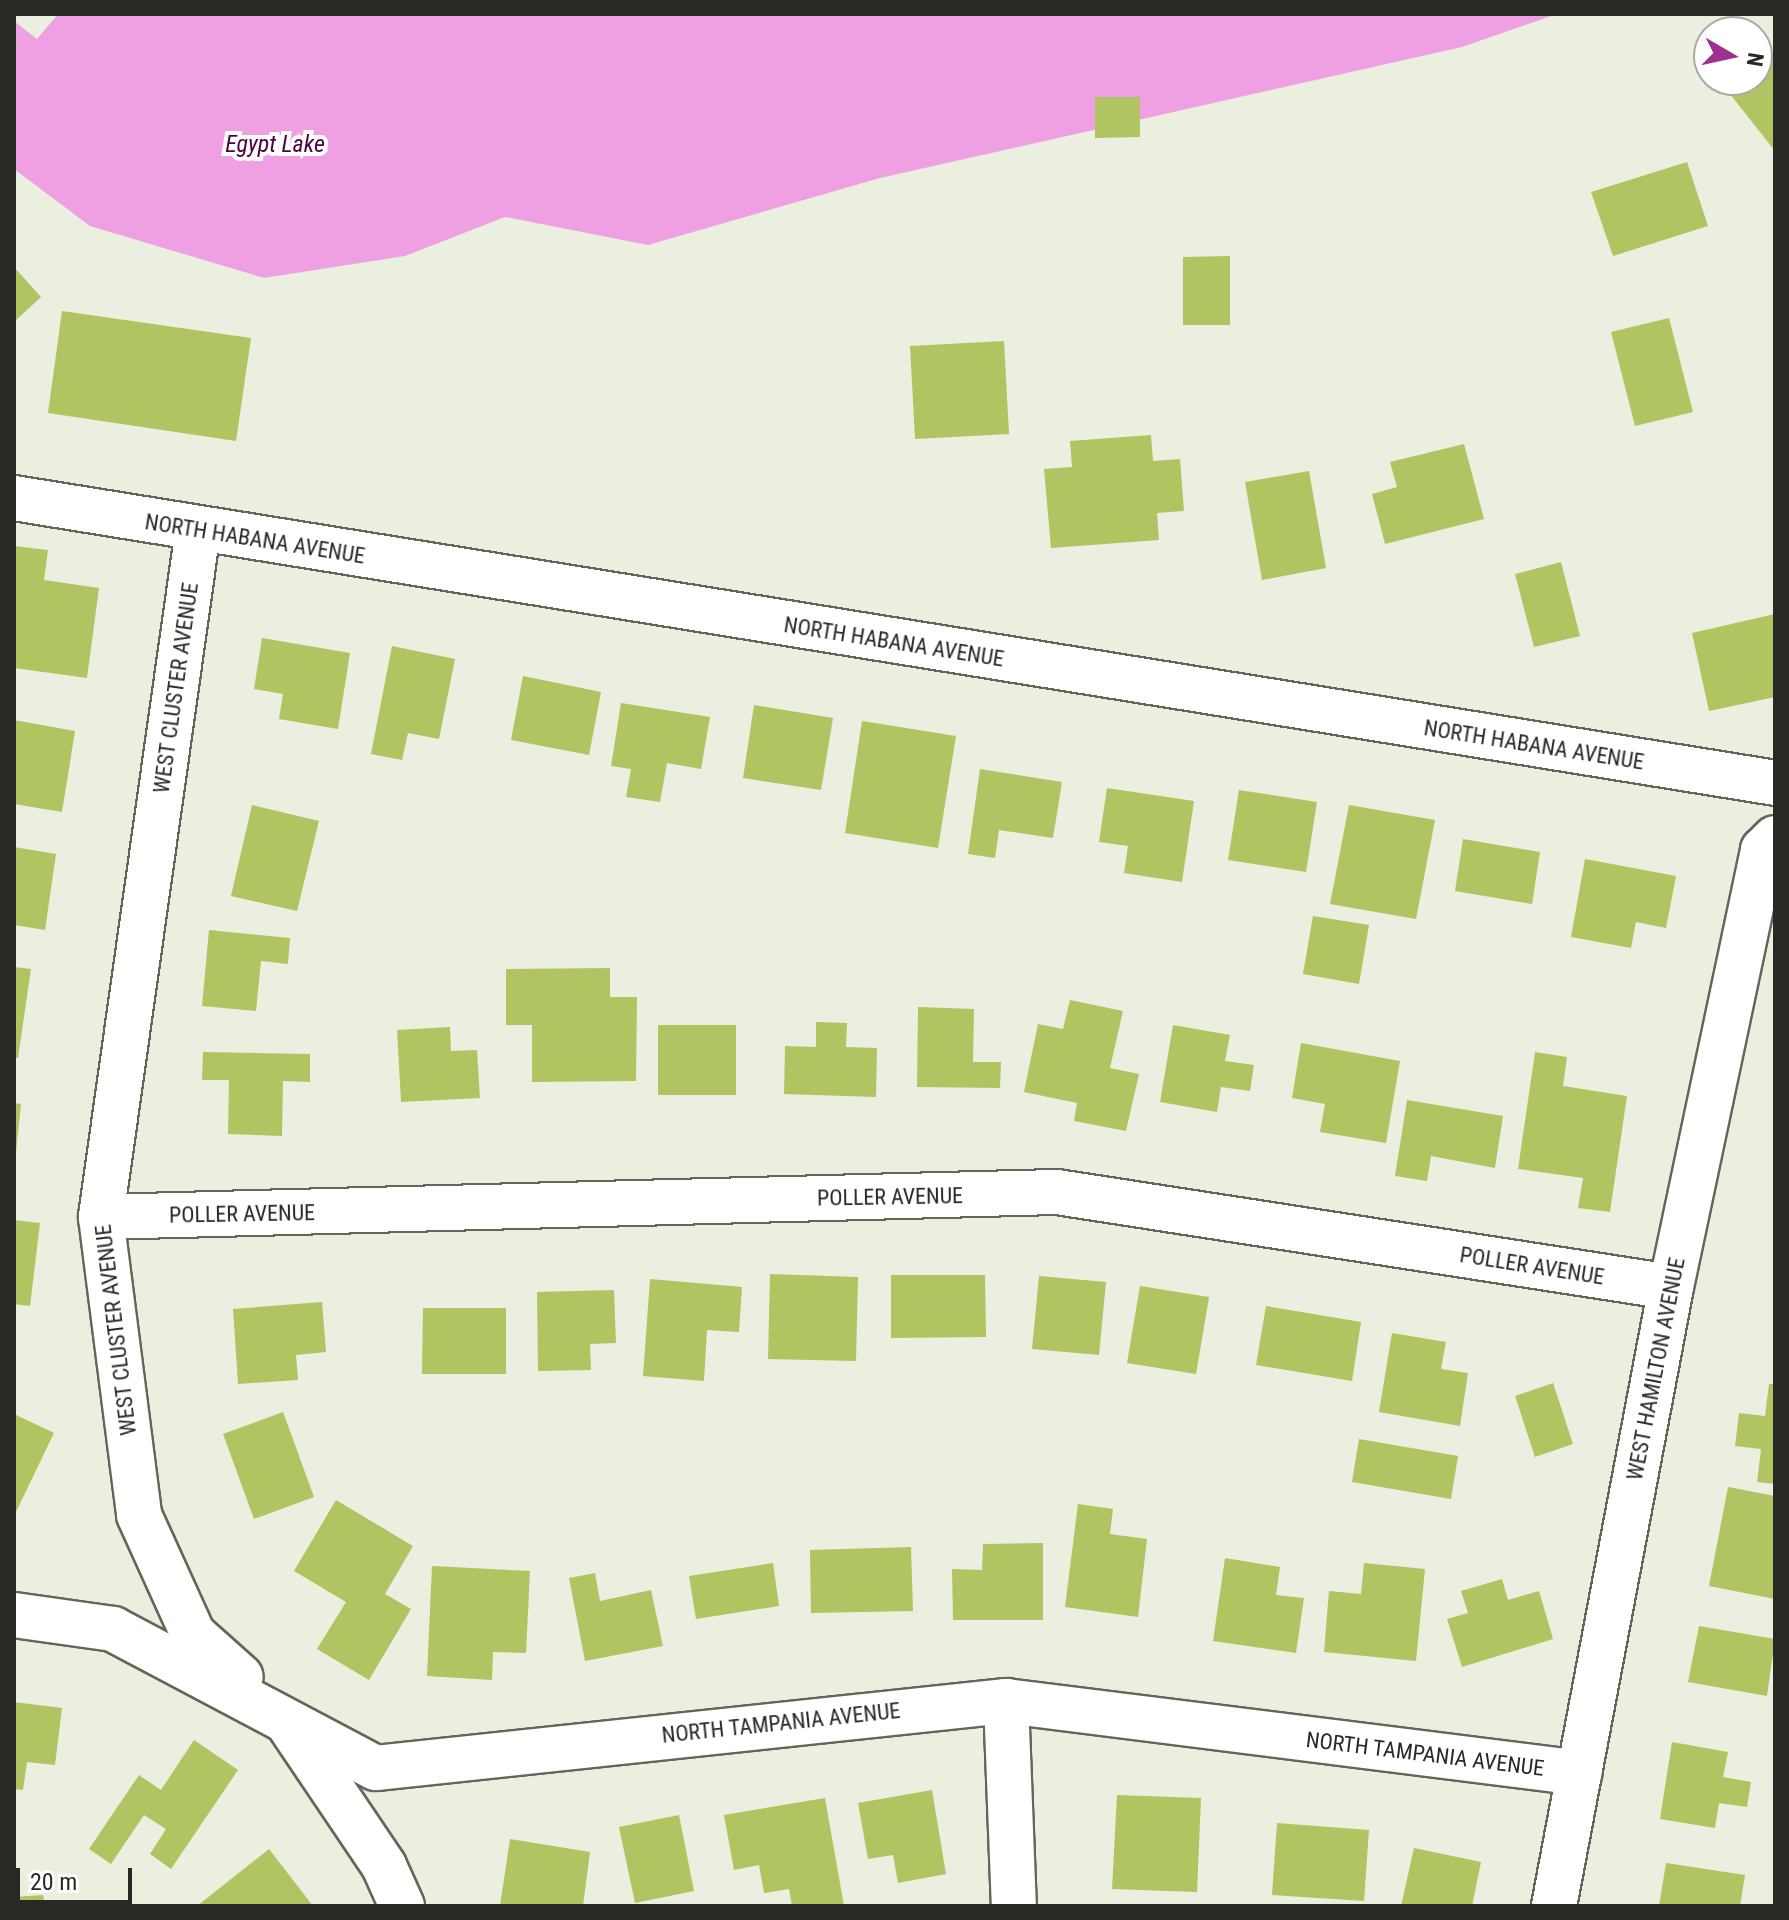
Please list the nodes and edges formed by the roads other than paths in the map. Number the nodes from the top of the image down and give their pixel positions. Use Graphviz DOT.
graph roads {
  1 [pos="14,498"];
  2 [pos="198,530"];
  3 [pos="1775,783"];
  4 [pos="1775,838"];
  5 [pos="101,1217"];
  6 [pos="1671,1287"];
  7 [pos="14,1615"];
  8 [pos="1006,1701"];
  9 [pos="281,1714"];
  10 [pos="1580,1773"];
  11 [pos="402,1906"];
  12 [pos="1014,1906"];
  13 [pos="1554,1906"];
  1 -- 2 [label="street, NORTH HABANA AVENUE"];
  2 -- 3 [label="street, NORTH HABANA AVENUE"];
  2 -- 5 [label="street, WEST CLUSTER AVENUE"];
  4 -- 6 [label="street, WEST HAMILTON AVENUE"];
  5 -- 6 [label="street, POLLER AVENUE"];
  5 -- 9 [label="street, WEST CLUSTER AVENUE"];
  6 -- 10 [label="street, WEST HAMILTON AVENUE"];
  7 -- 9 [label="street, NORTH TAMPANIA AVENUE"];
  8 -- 9 [label="street, NORTH TAMPANIA AVENUE"];
  8 -- 10 [label="street, NORTH TAMPANIA AVENUE"];
  8 -- 12 [label="street"];
  9 -- 11 [label="street, WEST CLUSTER AVENUE"];
  10 -- 13 [label="street, WEST HAMILTON AVENUE"];
}
